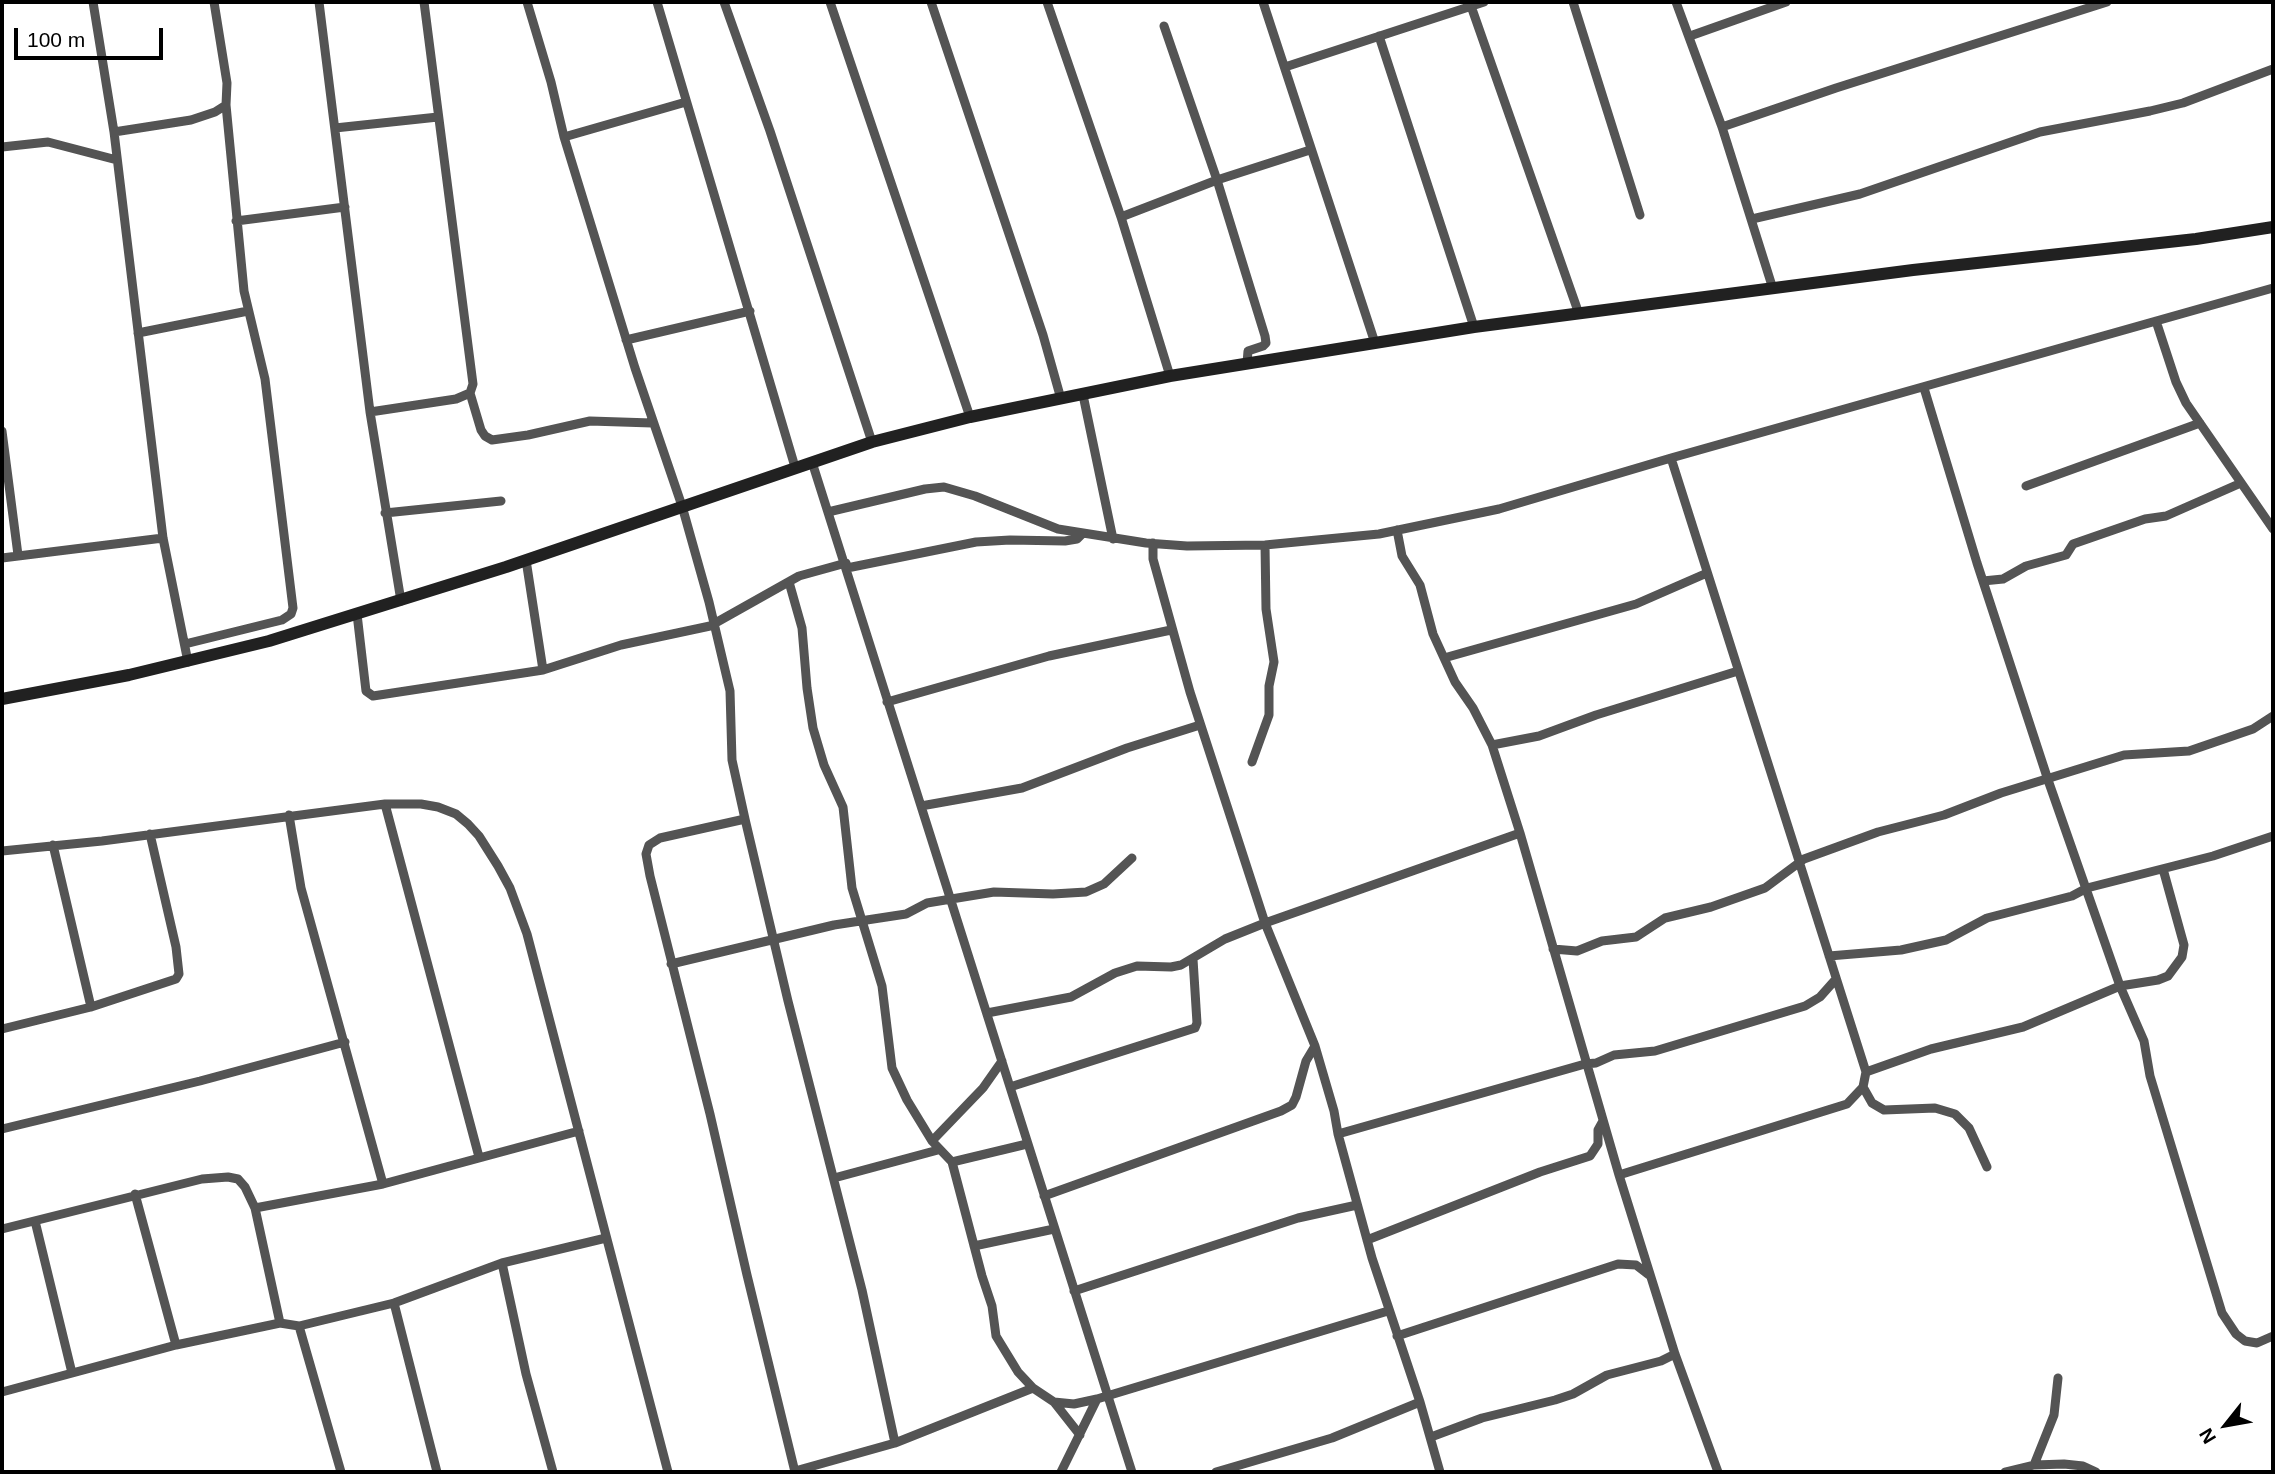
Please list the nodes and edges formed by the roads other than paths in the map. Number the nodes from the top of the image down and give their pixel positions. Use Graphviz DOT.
graph roads {
  1 [pos="93,2"];
  2 [pos="214,2"];
  3 [pos="319,2"];
  4 [pos="424,2"];
  5 [pos="527,2"];
  6 [pos="657,2"];
  7 [pos="724,2"];
  8 [pos="830,2"];
  9 [pos="931,2"];
  10 [pos="1047,2"];
  11 [pos="1263,2"];
  12 [pos="1484,2"];
  13 [pos="1573,2"];
  14 [pos="1676,2"];
  15 [pos="1786,2"];
  16 [pos="2107,2"];
  17 [pos="1464,5"];
  18 [pos="1164,26"];
  19 [pos="1379,36"];
  20 [pos="1690,36"];
  21 [pos="1285,67"];
  22 [pos="2273,69"];
  23 [pos="686,102"];
  24 [pos="226,105"];
  25 [pos="438,117"];
  26 [pos="335,128"];
  27 [pos="1722,128"];
  28 [pos="114,132"];
  29 [pos="564,137"];
  30 [pos="2,145"];
  31 [pos="1310,150"];
  32 [pos="117,160"];
  33 [pos="1217,180"];
  34 [pos="345,207"];
  35 [pos="1640,215"];
  36 [pos="1121,217"];
  37 [pos="1752,219"];
  38 [pos="236,220"];
  39 [pos="2273,227"];
  40 [pos="2273,288"];
  41 [pos="1773,289"];
  42 [pos="248,311"];
  43 [pos="750,311"];
  44 [pos="1578,314"];
  45 [pos="2156,321"];
  46 [pos="1474,327"];
  47 [pos="138,333"];
  48 [pos="626,340"];
  49 [pos="1375,343"];
  50 [pos="1247,363"];
  51 [pos="1170,376"];
  52 [pos="1924,388"];
  53 [pos="470,393"];
  54 [pos="1083,395"];
  55 [pos="1061,399"];
  56 [pos="370,412"];
  57 [pos="970,418"];
  58 [pos="652,423"];
  59 [pos="2200,423"];
  60 [pos="2,431"];
  61 [pos="872,442"];
  62 [pos="1671,458"];
  63 [pos="813,462"];
  64 [pos="795,467"];
  65 [pos="2241,483"];
  66 [pos="2026,486"];
  67 [pos="501,501"];
  68 [pos="682,506"];
  69 [pos="828,512"];
  70 [pos="385,513"];
  71 [pos="2273,529"];
  72 [pos="1397,530"];
  73 [pos="1082,534"];
  74 [pos="163,538"];
  75 [pos="1113,539"];
  76 [pos="1153,543"];
  77 [pos="1265,545"];
  78 [pos="18,555"];
  79 [pos="2,558"];
  80 [pos="526,560"];
  81 [pos="846,565"];
  82 [pos="1707,573"];
  83 [pos="1983,581"];
  84 [pos="789,582"];
  85 [pos="401,601"];
  86 [pos="357,614"];
  87 [pos="715,625"];
  88 [pos="1171,630"];
  89 [pos="185,644"];
  90 [pos="1444,658"];
  91 [pos="188,662"];
  92 [pos="543,670"];
  93 [pos="1738,671"];
  94 [pos="2,699"];
  95 [pos="887,702"];
  96 [pos="2273,716"];
  97 [pos="1200,725"];
  98 [pos="1492,745"];
  99 [pos="1252,762"];
  100 [pos="2048,780"];
  101 [pos="385,804"];
  102 [pos="921,806"];
  103 [pos="289,815"];
  104 [pos="745,819"];
  105 [pos="1520,833"];
  106 [pos="149,834"];
  107 [pos="2273,836"];
  108 [pos="53,845"];
  109 [pos="2,851"];
  110 [pos="1132,858"];
  111 [pos="1799,862"];
  112 [pos="2162,869"];
  113 [pos="2087,888"];
  114 [pos="951,901"];
  115 [pos="861,920"];
  116 [pos="1265,923"];
  117 [pos="774,940"];
  118 [pos="1553,948"];
  119 [pos="1829,956"];
  120 [pos="1193,959"];
  121 [pos="671,964"];
  122 [pos="1836,979"];
  123 [pos="2120,986"];
  124 [pos="91,1007"];
  125 [pos="987,1013"];
  126 [pos="2,1029"];
  127 [pos="345,1042"];
  128 [pos="1315,1046"];
  129 [pos="1002,1061"];
  130 [pos="1585,1064"];
  131 [pos="1866,1072"];
  132 [pos="1010,1087"];
  133 [pos="1863,1087"];
  134 [pos="1603,1121"];
  135 [pos="2,1129"];
  136 [pos="579,1131"];
  137 [pos="1338,1134"];
  138 [pos="932,1141"];
  139 [pos="1027,1144"];
  140 [pos="938,1150"];
  141 [pos="479,1157"];
  142 [pos="952,1162"];
  143 [pos="1987,1167"];
  144 [pos="1619,1175"];
  145 [pos="834,1178"];
  146 [pos="383,1184"];
  147 [pos="135,1195"];
  148 [pos="1044,1196"];
  149 [pos="1357,1205"];
  150 [pos="255,1208"];
  151 [pos="35,1221"];
  152 [pos="2,1229"];
  153 [pos="1054,1229"];
  154 [pos="606,1238"];
  155 [pos="1367,1240"];
  156 [pos="974,1246"];
  157 [pos="502,1263"];
  158 [pos="1650,1276"];
  159 [pos="1073,1291"];
  160 [pos="394,1303"];
  161 [pos="1388,1311"];
  162 [pos="281,1323"];
  163 [pos="299,1326"];
  164 [pos="1397,1336"];
  165 [pos="2273,1336"];
  166 [pos="176,1345"];
  167 [pos="1675,1354"];
  168 [pos="72,1373"];
  169 [pos="2058,1378"];
  170 [pos="1033,1388"];
  171 [pos="2,1392"];
  172 [pos="1108,1395"];
  173 [pos="1097,1399"];
  174 [pos="1054,1402"];
  175 [pos="1420,1402"];
  176 [pos="1080,1435"];
  177 [pos="1431,1437"];
  178 [pos="895,1443"];
  179 [pos="2034,1465"];
  180 [pos="1060,1471"];
  181 [pos="341,1472"];
  182 [pos="437,1472"];
  183 [pos="553,1472"];
  184 [pos="668,1472"];
  185 [pos="795,1472"];
  186 [pos="1132,1472"];
  187 [pos="1216,1472"];
  188 [pos="1440,1472"];
  189 [pos="1718,1472"];
  190 [pos="2005,1472"];
  191 [pos="2096,1472"];
  1 -- 28 [label="street"];
  2 -- 24 [label="street"];
  3 -- 26 [label="street"];
  4 -- 25 [label="street"];
  5 -- 29 [label="street"];
  6 -- 23 [label="street"];
  7 -- 61 [label="street"];
  8 -- 57 [label="street"];
  9 -- 55 [label="street"];
  10 -- 36 [label="street"];
  11 -- 21 [label="street"];
  12 -- 17 [label="street"];
  13 -- 35 [label="street"];
  14 -- 20 [label="street"];
  15 -- 20 [label="street"];
  16 -- 27 [label="street"];
  17 -- 19 [label="street"];
  17 -- 44 [label="street"];
  18 -- 33 [label="street"];
  19 -- 21 [label="street"];
  19 -- 46 [label="street"];
  20 -- 27 [label="street"];
  21 -- 31 [label="street"];
  22 -- 37 [label="street"];
  23 -- 29 [label="street"];
  23 -- 43 [label="street"];
  24 -- 28 [label="street"];
  24 -- 38 [label="street"];
  25 -- 26 [label="street"];
  25 -- 53 [label="street"];
  26 -- 34 [label="street"];
  27 -- 37 [label="street"];
  28 -- 32 [label="street"];
  29 -- 48 [label="street"];
  30 -- 32 [label="street"];
  31 -- 33 [label="street"];
  31 -- 49 [label="street"];
  32 -- 47 [label="street"];
  33 -- 36 [label="street"];
  33 -- 50 [label="street"];
  34 -- 38 [label="street"];
  34 -- 56 [label="street"];
  36 -- 51 [label="street"];
  37 -- 41 [label="street"];
  38 -- 42 [label="street"];
  39 -- 41 [label="street"];
  40 -- 45 [label="street"];
  41 -- 44 [label="street"];
  42 -- 47 [label="street"];
  42 -- 89 [label="street"];
  43 -- 48 [label="street"];
  43 -- 64 [label="street"];
  44 -- 46 [label="street"];
  45 -- 52 [label="street"];
  45 -- 59 [label="street"];
  46 -- 49 [label="street"];
  47 -- 74 [label="street"];
  48 -- 58 [label="street"];
  49 -- 50 [label="street"];
  50 -- 51 [label="street"];
  51 -- 54 [label="street"];
  52 -- 62 [label="street"];
  52 -- 83 [label="street"];
  53 -- 56 [label="street"];
  53 -- 58 [label="street"];
  54 -- 55 [label="street"];
  54 -- 75 [label="street"];
  55 -- 57 [label="street"];
  56 -- 70 [label="street"];
  57 -- 61 [label="street"];
  58 -- 68 [label="street"];
  59 -- 65 [label="street"];
  59 -- 66 [label="street"];
  60 -- 78 [label="street"];
  61 -- 63 [label="street"];
  62 -- 72 [label="street"];
  62 -- 82 [label="street"];
  63 -- 64 [label="street"];
  63 -- 69 [label="street"];
  64 -- 68 [label="street"];
  65 -- 71 [label="street"];
  65 -- 83 [label="street"];
  67 -- 70 [label="street"];
  68 -- 80 [label="street"];
  68 -- 87 [label="street"];
  69 -- 73 [label="street"];
  69 -- 81 [label="street"];
  70 -- 85 [label="street"];
  72 -- 77 [label="street"];
  72 -- 90 [label="street"];
  73 -- 75 [label="street"];
  73 -- 81 [label="street"];
  74 -- 78 [label="street"];
  74 -- 89 [label="street"];
  75 -- 76 [label="street"];
  76 -- 77 [label="street"];
  76 -- 88 [label="street"];
  77 -- 99 [label="street"];
  78 -- 79 [label="street"];
  80 -- 85 [label="street"];
  80 -- 92 [label="street"];
  81 -- 84 [label="street"];
  81 -- 95 [label="street"];
  82 -- 90 [label="street"];
  82 -- 93 [label="street"];
  83 -- 100 [label="street"];
  84 -- 87 [label="street"];
  84 -- 115 [label="street"];
  85 -- 86 [label="street"];
  86 -- 91 [label="street"];
  86 -- 92 [label="street"];
  87 -- 92 [label="street"];
  87 -- 104 [label="street"];
  88 -- 95 [label="street"];
  88 -- 97 [label="street"];
  89 -- 91 [label="street"];
  90 -- 98 [label="street"];
  91 -- 94 [label="street"];
  93 -- 98 [label="street"];
  93 -- 111 [label="street"];
  95 -- 102 [label="street"];
  96 -- 100 [label="street"];
  97 -- 102 [label="street"];
  97 -- 116 [label="street"];
  98 -- 105 [label="street"];
  100 -- 111 [label="street"];
  100 -- 113 [label="street"];
  101 -- 103 [label="street"];
  101 -- 136 [label="street"];
  101 -- 141 [label="street"];
  102 -- 114 [label="street"];
  103 -- 106 [label="street"];
  103 -- 127 [label="street"];
  104 -- 117 [label="street"];
  104 -- 121 [label="street"];
  105 -- 116 [label="street"];
  105 -- 118 [label="street"];
  106 -- 108 [label="street"];
  106 -- 124 [label="street"];
  107 -- 112 [label="street"];
  108 -- 109 [label="street"];
  108 -- 124 [label="street"];
  110 -- 114 [label="street"];
  111 -- 118 [label="street"];
  111 -- 119 [label="street"];
  112 -- 113 [label="street"];
  112 -- 123 [label="street"];
  113 -- 119 [label="street"];
  113 -- 123 [label="street"];
  114 -- 115 [label="street"];
  114 -- 125 [label="street"];
  115 -- 117 [label="street"];
  115 -- 138 [label="street"];
  116 -- 120 [label="street"];
  116 -- 128 [label="street"];
  117 -- 121 [label="street"];
  117 -- 145 [label="street"];
  118 -- 130 [label="street"];
  119 -- 122 [label="street"];
  120 -- 125 [label="street"];
  120 -- 132 [label="street"];
  121 -- 185 [label="street"];
  122 -- 130 [label="street"];
  122 -- 131 [label="street"];
  123 -- 131 [label="street"];
  123 -- 165 [label="street"];
  124 -- 126 [label="street"];
  125 -- 129 [label="street"];
  127 -- 135 [label="street"];
  127 -- 146 [label="street"];
  128 -- 137 [label="street"];
  128 -- 148 [label="street"];
  129 -- 132 [label="street"];
  129 -- 138 [label="street"];
  130 -- 134 [label="street"];
  130 -- 137 [label="street"];
  131 -- 133 [label="street"];
  132 -- 139 [label="street"];
  133 -- 143 [label="street"];
  133 -- 144 [label="street"];
  134 -- 144 [label="street"];
  134 -- 155 [label="street"];
  136 -- 141 [label="street"];
  136 -- 154 [label="street"];
  137 -- 149 [label="street"];
  138 -- 140 [label="street"];
  139 -- 142 [label="street"];
  139 -- 148 [label="street"];
  140 -- 142 [label="street"];
  140 -- 145 [label="street"];
  141 -- 146 [label="street"];
  142 -- 156 [label="street"];
  144 -- 158 [label="street"];
  145 -- 178 [label="street"];
  146 -- 150 [label="street"];
  147 -- 150 [label="street"];
  147 -- 151 [label="street"];
  147 -- 166 [label="street"];
  148 -- 153 [label="street"];
  149 -- 155 [label="street"];
  149 -- 159 [label="street"];
  150 -- 162 [label="street"];
  151 -- 152 [label="street"];
  151 -- 168 [label="street"];
  153 -- 156 [label="street"];
  153 -- 159 [label="street"];
  154 -- 157 [label="street"];
  154 -- 184 [label="street"];
  155 -- 161 [label="street"];
  156 -- 170 [label="street"];
  157 -- 160 [label="street"];
  157 -- 183 [label="street"];
  158 -- 164 [label="street"];
  158 -- 167 [label="street"];
  159 -- 172 [label="street"];
  160 -- 163 [label="street"];
  160 -- 182 [label="street"];
  161 -- 164 [label="street"];
  161 -- 172 [label="street"];
  162 -- 163 [label="street"];
  162 -- 166 [label="street"];
  163 -- 181 [label="street"];
  164 -- 175 [label="street"];
  166 -- 168 [label="street"];
  167 -- 177 [label="street"];
  167 -- 189 [label="street"];
  168 -- 171 [label="street"];
  169 -- 179 [label="street"];
  170 -- 174 [label="street"];
  170 -- 178 [label="street"];
  172 -- 173 [label="street"];
  172 -- 186 [label="street"];
  173 -- 174 [label="street"];
  173 -- 176 [label="street"];
  174 -- 176 [label="street"];
  175 -- 177 [label="street"];
  175 -- 187 [label="street"];
  176 -- 180 [label="street"];
  177 -- 188 [label="street"];
  178 -- 185 [label="street"];
  179 -- 190 [label="street"];
  179 -- 191 [label="street"];
}
